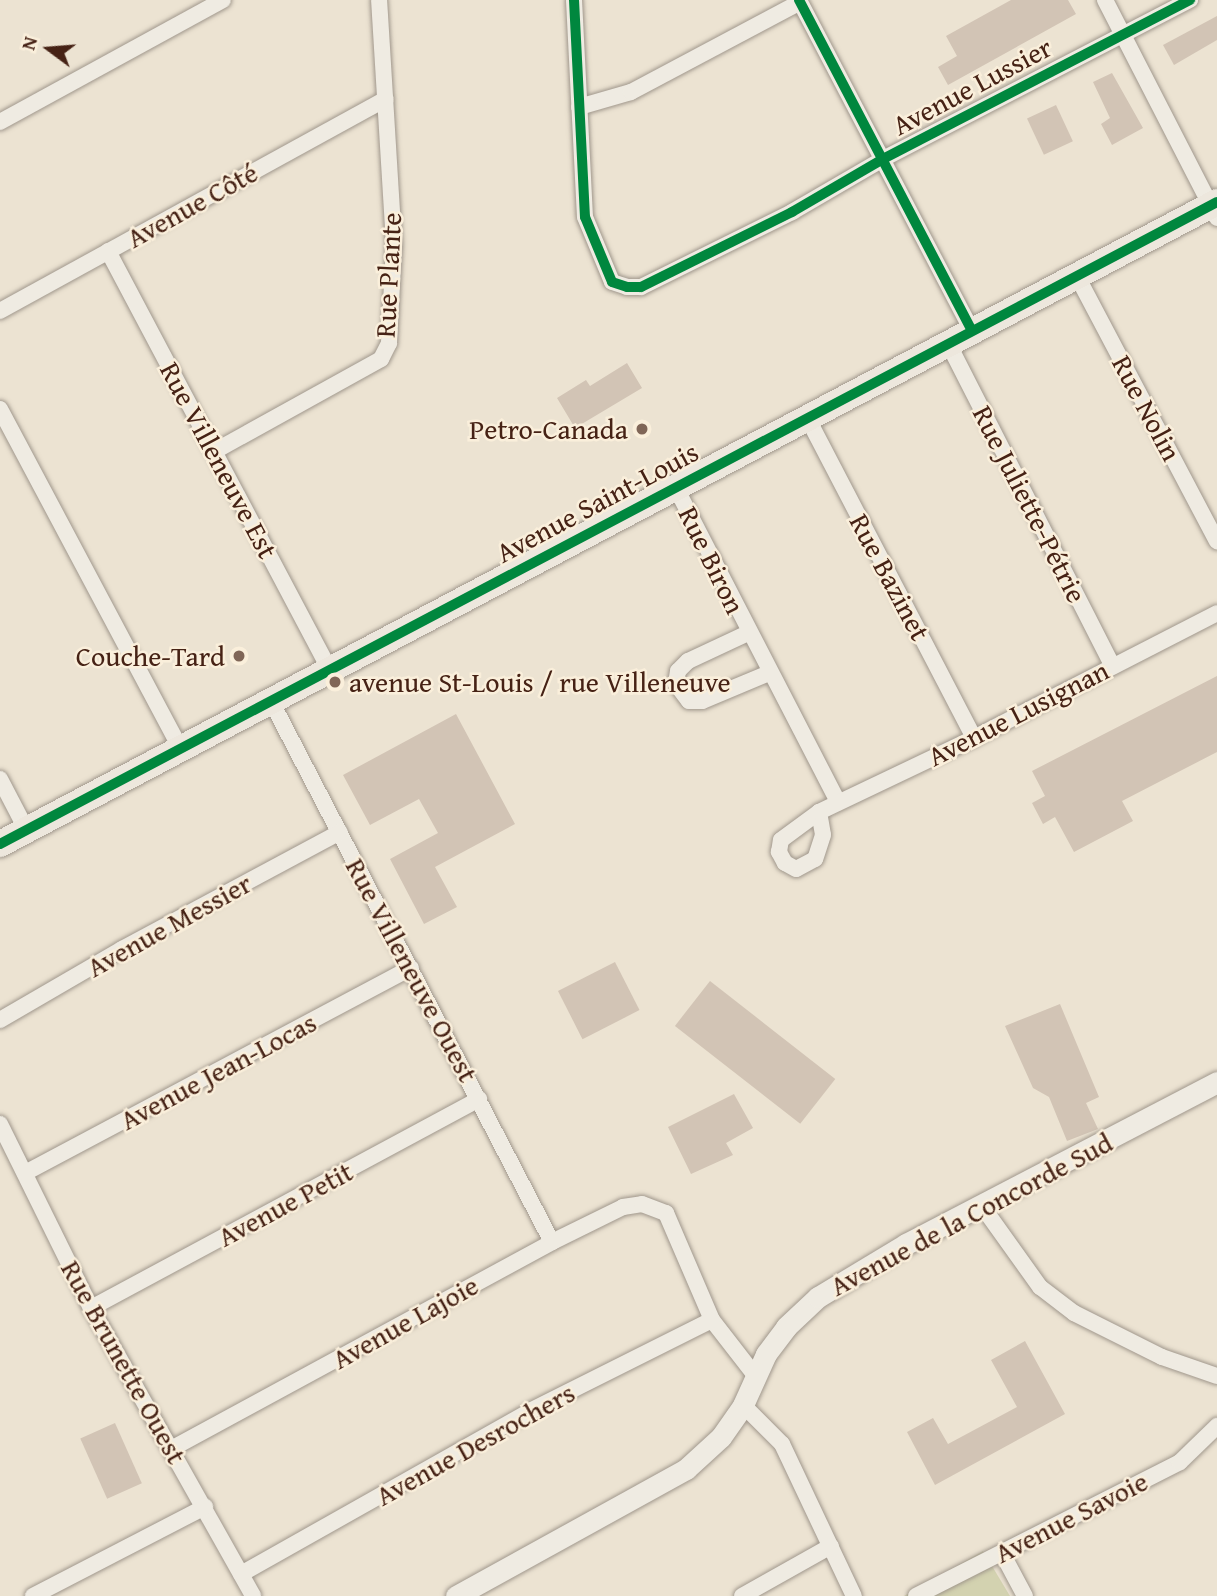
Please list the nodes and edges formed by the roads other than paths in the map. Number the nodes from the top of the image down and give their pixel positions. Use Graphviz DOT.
graph roads {
  1 [pos="223,0"];
  2 [pos="379,0"];
  3 [pos="574,0"];
  4 [pos="1105,0"];
  5 [pos="1189,0"];
  6 [pos="799,1"];
  7 [pos="1122,33"];
  8 [pos="385,99"];
  9 [pos="579,107"];
  10 [pos="0,122"];
  11 [pos="883,159"];
  12 [pos="1215,209"];
  13 [pos="108,251"];
  14 [pos="1077,276"];
  15 [pos="0,311"];
  16 [pos="972,331"];
  17 [pos="948,343"];
  18 [pos="0,409"];
  19 [pos="807,417"];
  20 [pos="215,451"];
  21 [pos="675,486"];
  22 [pos="1217,541"];
  23 [pos="1217,614"];
  24 [pos="748,633"];
  25 [pos="1112,665"];
  26 [pos="329,668"];
  27 [pos="769,673"];
  28 [pos="270,699"];
  29 [pos="974,737"];
  30 [pos="180,747"];
  31 [pos="0,779"];
  32 [pos="838,802"];
  33 [pos="819,811"];
  34 [pos="26,829"];
  35 [pos="340,832"];
  36 [pos="0,844"];
  37 [pos="411,968"];
  38 [pos="0,1020"];
  39 [pos="1217,1082"];
  40 [pos="479,1099"];
  41 [pos="0,1124"];
  42 [pos="25,1173"];
  43 [pos="982,1206"];
  44 [pos="552,1242"];
  45 [pos="91,1308"];
  46 [pos="712,1320"];
  47 [pos="1217,1376"];
  48 [pos="757,1378"];
  49 [pos="743,1405"];
  50 [pos="1217,1426"];
  51 [pos="172,1449"];
  52 [pos="205,1507"];
  53 [pos="831,1546"];
  54 [pos="1002,1553"];
  55 [pos="241,1574"];
  56 [pos="33,1596"];
  57 [pos="253,1596"];
  58 [pos="456,1596"];
  59 [pos="742,1596"];
  60 [pos="854,1596"];
  61 [pos="916,1596"];
  62 [pos="1025,1596"];
  1 -- 10 [label="street"];
  2 -- 8 [label="street, Rue Plante"];
  3 -- 9 [label="street"];
  4 -- 7 [label="street"];
  5 -- 7 [label="street, Avenue Lussier"];
  6 -- 9 [label="street"];
  6 -- 11 [label="street"];
  7 -- 11 [label="street, Avenue Lussier"];
  7 -- 12 [label="street"];
  8 -- 13 [label="street, Avenue Côté"];
  8 -- 20 [label="street, Rue Plante"];
  9 -- 11 [label="street, Avenue Lussier"];
  11 -- 16 [label="street"];
  12 -- 14 [label="main road, Avenue Saint-Louis"];
  13 -- 15 [label="street, Avenue Côté"];
  13 -- 20 [label="street, Rue Villeneuve Est"];
  14 -- 16 [label="main road, Avenue Saint-Louis"];
  14 -- 22 [label="street, Rue Nolin"];
  16 -- 17 [label="main road, Avenue Saint-Louis"];
  17 -- 19 [label="main road, Avenue Saint-Louis"];
  17 -- 25 [label="street, Rue Juliette-Pétrie"];
  18 -- 30 [label="street"];
  19 -- 21 [label="main road, Avenue Saint-Louis"];
  19 -- 29 [label="street, Rue Bazinet"];
  20 -- 26 [label="street, Rue Villeneuve Est"];
  21 -- 24 [label="street, Rue Biron"];
  21 -- 26 [label="main road, Avenue Saint-Louis"];
  23 -- 25 [label="street, Avenue Lusignan"];
  24 -- 27 [label="street, Rue Biron"];
  24 -- 27 [label="street, Rue Biron"];
  25 -- 29 [label="street, Avenue Lusignan"];
  26 -- 28 [label="main road, Avenue Saint-Louis"];
  27 -- 32 [label="street, Rue Biron"];
  28 -- 30 [label="main road, Avenue Saint-Louis"];
  28 -- 35 [label="street, Rue Villeneuve Ouest"];
  29 -- 32 [label="street, Avenue Lusignan"];
  30 -- 34 [label="main road, Avenue Saint-Louis"];
  31 -- 34 [label="street"];
  32 -- 33 [label="street, Avenue Lusignan"];
  34 -- 36 [label="main road, Avenue Saint-Louis"];
  35 -- 37 [label="street, Rue Villeneuve Ouest"];
  35 -- 38 [label="street, Avenue Messier"];
  37 -- 40 [label="street, Rue Villeneuve Ouest"];
  37 -- 42 [label="street, Avenue Jean-Locas"];
  39 -- 43 [label="street, Avenue de la Concorde Sud"];
  40 -- 44 [label="street, Rue Villeneuve Ouest"];
  40 -- 45 [label="street, Avenue Petit"];
  41 -- 42 [label="street, Rue Brunette Ouest"];
  42 -- 45 [label="street, Rue Brunette Ouest"];
  43 -- 47 [label="street"];
  43 -- 48 [label="street, Avenue de la Concorde Sud"];
  44 -- 46 [label="street, Avenue Lajoie"];
  44 -- 51 [label="street, Avenue Lajoie"];
  45 -- 51 [label="street, Rue Brunette Ouest"];
  46 -- 48 [label="street"];
  46 -- 55 [label="street, Avenue Desrochers"];
  48 -- 49 [label="street, Avenue de la Concorde Sud"];
  49 -- 53 [label="street"];
  49 -- 58 [label="street, Avenue de la Concorde Sud"];
  50 -- 54 [label="street, Avenue Savoie"];
  51 -- 52 [label="street, Rue Brunette Ouest"];
  52 -- 55 [label="street, Rue Brunette Ouest"];
  52 -- 56 [label="street"];
  53 -- 59 [label="street"];
  53 -- 60 [label="street"];
  54 -- 61 [label="street, Avenue Savoie"];
  54 -- 62 [label="street"];
  55 -- 57 [label="street, Rue Brunette Ouest"];
}
